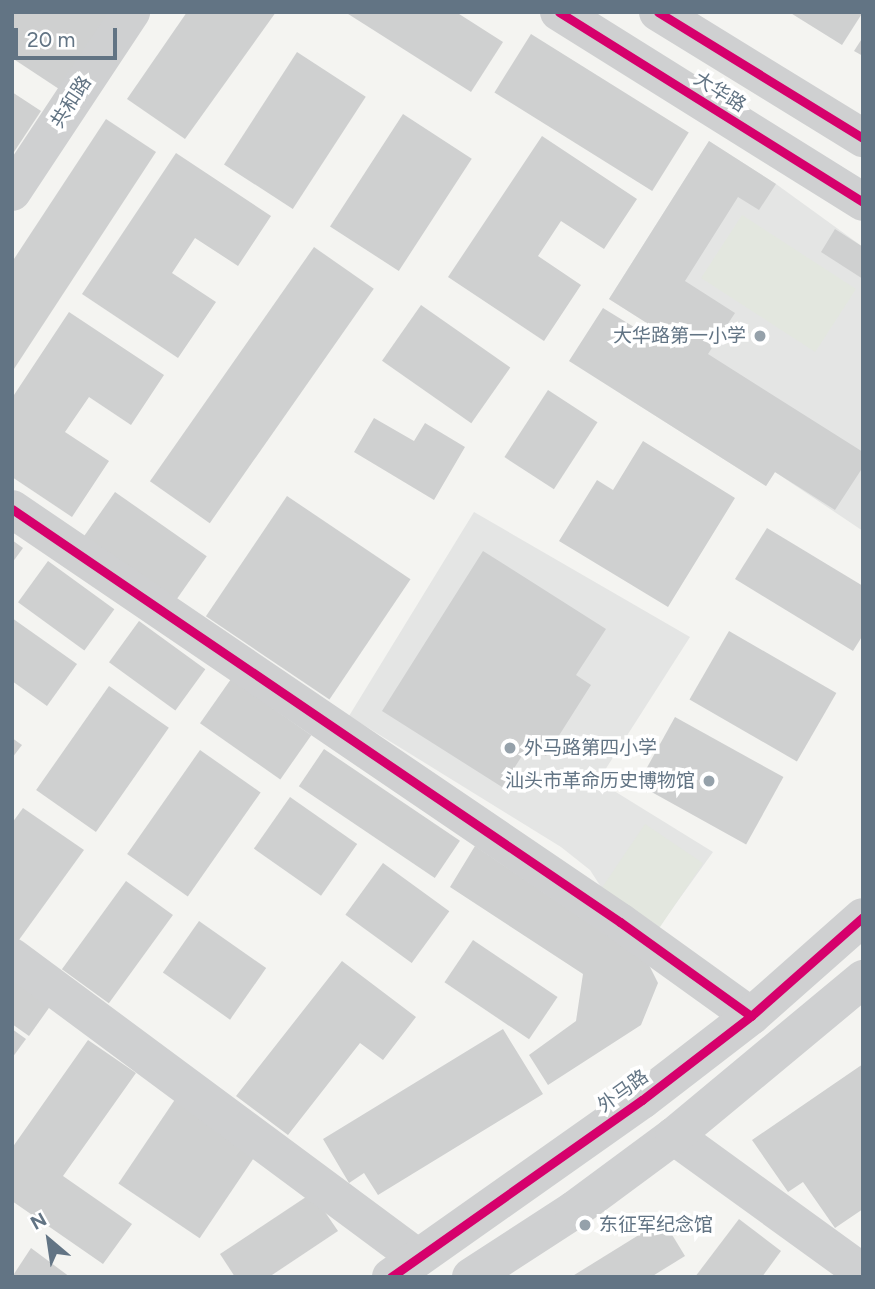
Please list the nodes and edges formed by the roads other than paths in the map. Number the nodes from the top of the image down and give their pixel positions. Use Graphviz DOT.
graph roads {
  1 [pos="131,12"];
  2 [pos="559,12"];
  3 [pos="658,12"];
  4 [pos="863,138"];
  5 [pos="13,188"];
  6 [pos="863,202"];
  7 [pos="12,509"];
  8 [pos="863,917"];
  9 [pos="12,957"];
  10 [pos="863,979"];
  11 [pos="751,1016"];
  12 [pos="674,1136"];
  13 [pos="405,1267"];
  14 [pos="863,1273"];
  15 [pos="471,1277"];
  1 -- 5 [label="street, 共和路"];
  2 -- 6 [label="street, 大华路"];
  3 -- 4 [label="street, 大华路"];
  7 -- 11 [label="street"];
  8 -- 11 [label="street, 外马路"];
  9 -- 13 [label="street"];
  10 -- 12 [label="street"];
  11 -- 13 [label="street, 外马路"];
  12 -- 14 [label="street"];
  12 -- 15 [label="street"];
}
